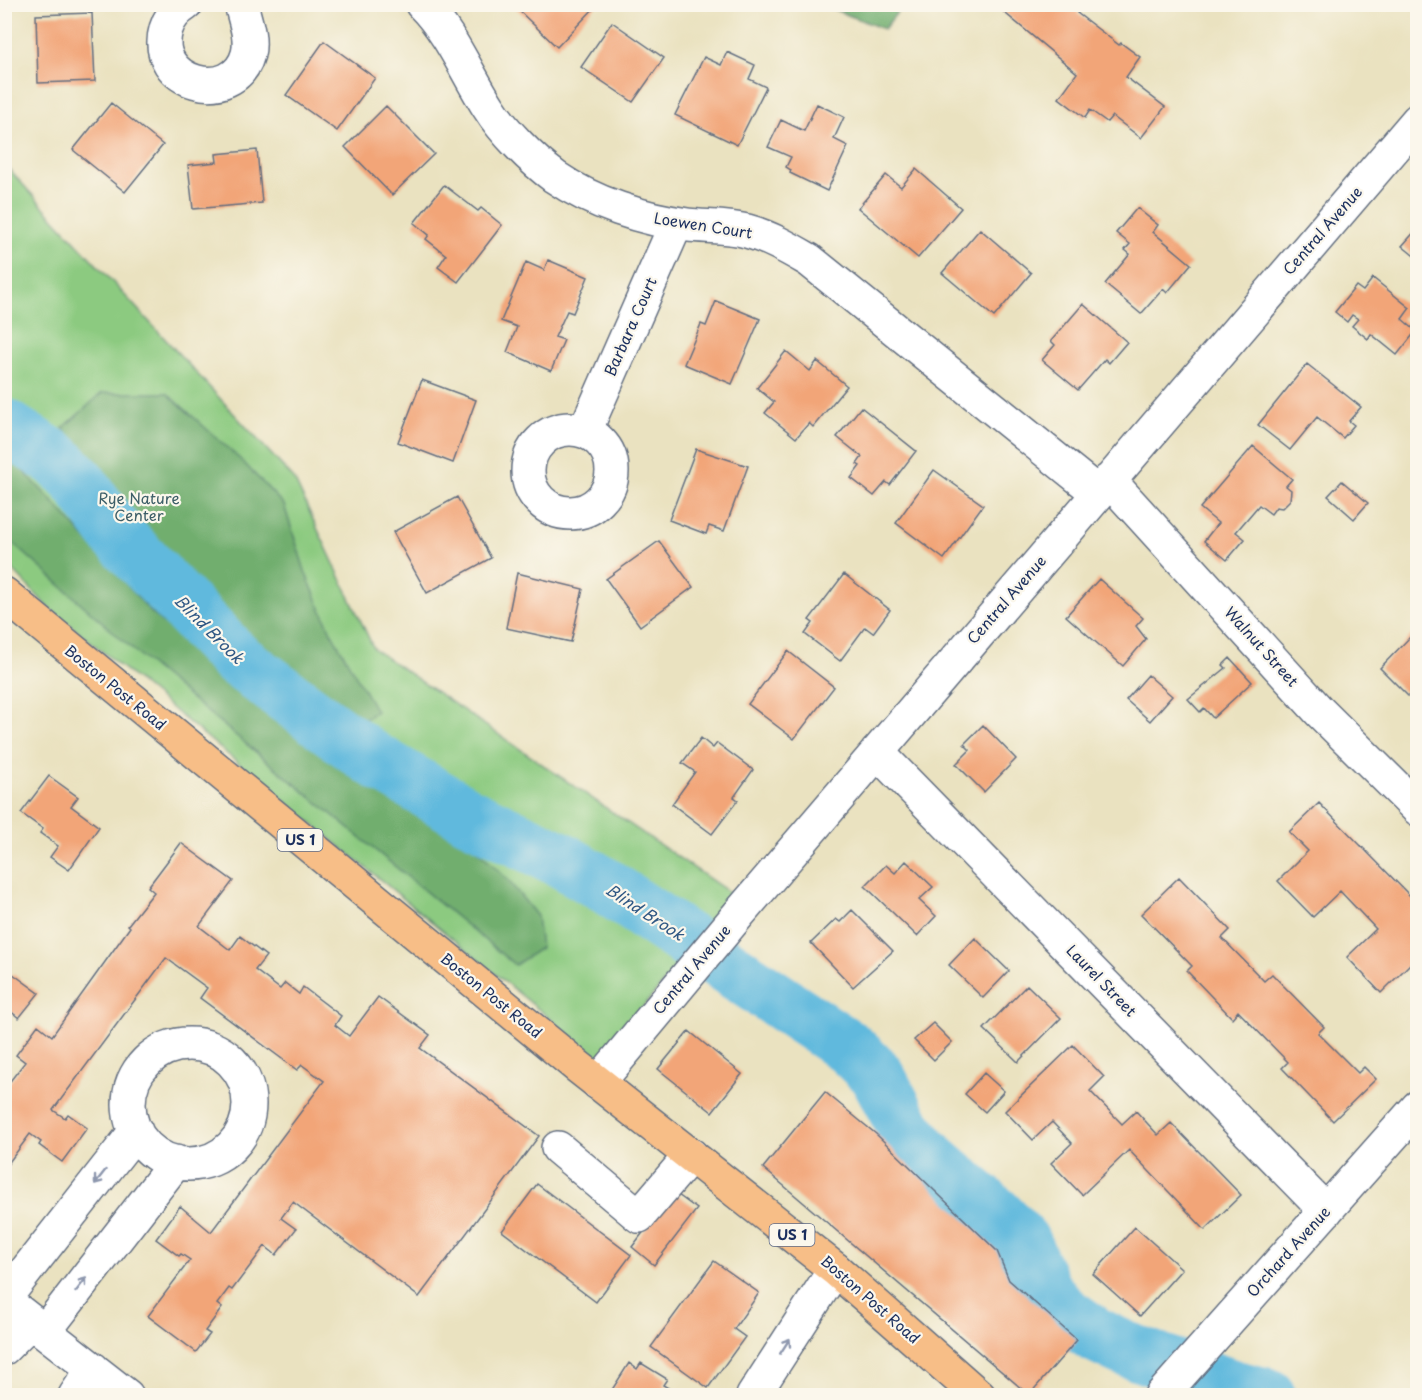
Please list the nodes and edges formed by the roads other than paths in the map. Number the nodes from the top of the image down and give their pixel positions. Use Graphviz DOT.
graph roads {
  1 [pos="186,4"];
  2 [pos="241,4"];
  3 [pos="422,4"];
  4 [pos="1418,120"];
  5 [pos="676,224"];
  6 [pos="585,431"];
  7 [pos="1104,487"];
  8 [pos="4,594"];
  9 [pos="877,752"];
  10 [pos="1418,808"];
  11 [pos="598,1083"];
  12 [pos="1418,1107"];
  13 [pos="128,1141"];
  14 [pos="558,1148"];
  15 [pos="691,1155"];
  16 [pos="169,1172"];
  17 [pos="1326,1211"];
  18 [pos="835,1269"];
  19 [pos="4,1299"];
  20 [pos="38,1326"];
  21 [pos="4,1348"];
  22 [pos="93,1369"];
  23 [pos="1162,1394"];
  24 [pos="75,1395"];
  25 [pos="127,1395"];
  26 [pos="753,1395"];
  27 [pos="979,1395"];
  1 -- 2 [label="street"];
  3 -- 5 [label="street, Loewen Court"];
  4 -- 7 [label="street, Central Avenue"];
  5 -- 6 [label="street, Barbara Court"];
  5 -- 7 [label="street, Loewen Court"];
  7 -- 9 [label="street, Central Avenue"];
  7 -- 10 [label="street, Walnut Street"];
  8 -- 11 [label="main road, Boston Post Road / US 1"];
  9 -- 11 [label="street, Central Avenue"];
  9 -- 17 [label="street, Laurel Street"];
  11 -- 15 [label="main road, Boston Post Road / US 1"];
  12 -- 17 [label="street, Orchard Avenue"];
  13 -- 16 [label="street"];
  13 -- 16 [label="street"];
  13 -- 19 [label="street, one-way"];
  14 -- 15 [label="street"];
  15 -- 18 [label="main road, Boston Post Road / US 1"];
  20 -- 16 [label="street, one-way"];
  17 -- 23 [label="street, Orchard Avenue"];
  26 -- 18 [label="street, one-way"];
  18 -- 27 [label="main road, Boston Post Road / US 1"];
  19 -- 20 [label="street"];
  20 -- 21 [label="street"];
  20 -- 22 [label="street"];
  22 -- 24 [label="street"];
  22 -- 25 [label="street"];
}
